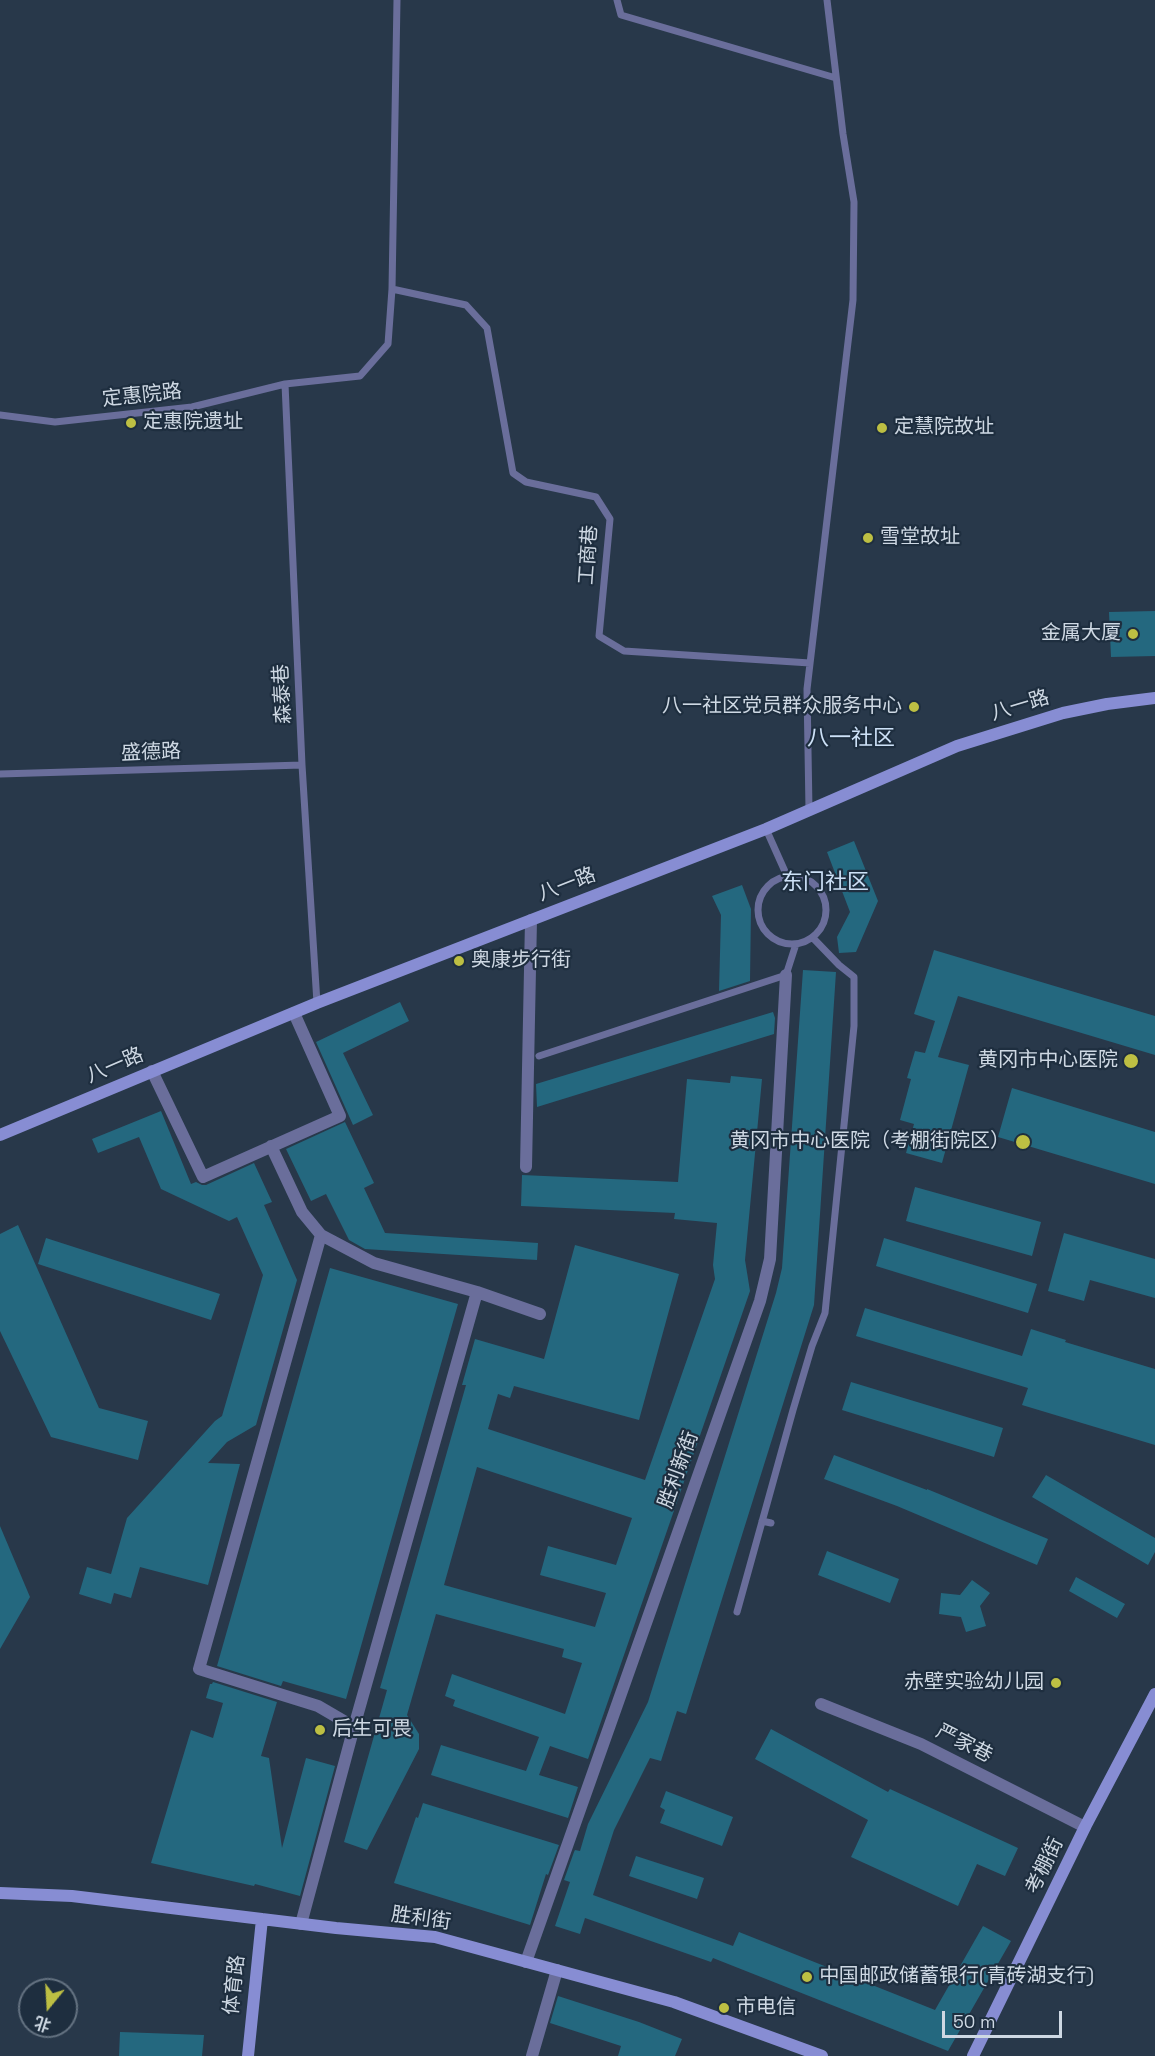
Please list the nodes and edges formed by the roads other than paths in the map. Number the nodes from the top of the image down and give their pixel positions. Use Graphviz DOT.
graph roads {
  1 [pos="397,0"];
  2 [pos="617,0"];
  3 [pos="827,0"];
  4 [pos="836,78"];
  5 [pos="392,289"];
  6 [pos="285,384"];
  7 [pos="0,415"];
  8 [pos="810,663"];
  9 [pos="1155,698"];
  10 [pos="302,765"];
  11 [pos="0,774"];
  12 [pos="809,810"];
  13 [pos="766,829"];
  14 [pos="787,876"];
  15 [pos="531,920"];
  16 [pos="813,938"];
  17 [pos="796,944"];
  18 [pos="786,975"];
  19 [pos="317,1003"];
  20 [pos="294,1013"];
  21 [pos="539,1056"];
  22 [pos="152,1071"];
  23 [pos="0,1135"];
  24 [pos="271,1146"];
  25 [pos="526,1167"];
  26 [pos="321,1235"];
  27 [pos="477,1292"];
  28 [pos="540,1314"];
  29 [pos="762,1521"];
  30 [pos="771,1523"];
  31 [pos="737,1612"];
  32 [pos="1154,1701"];
  33 [pos="821,1704"];
  34 [pos="354,1727"];
  35 [pos="1085,1827"];
  36 [pos="0,1893"];
  37 [pos="262,1919"];
  38 [pos="301,1924"];
  39 [pos="526,1962"];
  40 [pos="557,1970"];
  41 [pos="248,2056"];
  42 [pos="532,2056"];
  43 [pos="822,2056"];
  44 [pos="973,2056"];
  1 -- 5 [label="lane, 定惠院路"];
  2 -- 4 [label="lane"];
  3 -- 4 [label="lane"];
  4 -- 8 [label="lane"];
  5 -- 6 [label="lane, 定惠院路"];
  5 -- 8 [label="lane, 工商巷"];
  6 -- 7 [label="lane, 定惠院路"];
  6 -- 10 [label="lane, 森泰巷"];
  8 -- 12 [label="lane"];
  9 -- 12 [label="street, 八一路"];
  10 -- 11 [label="lane, 盛德路"];
  10 -- 19 [label="lane, 森泰巷"];
  12 -- 13 [label="street, 八一路"];
  13 -- 14 [label="lane"];
  13 -- 15 [label="street, 八一路"];
  14 -- 16 [label="lane"];
  14 -- 17 [label="lane"];
  15 -- 19 [label="street, 八一路"];
  15 -- 25 [label="street"];
  16 -- 17 [label="lane"];
  16 -- 29 [label="lane"];
  17 -- 18 [label="lane"];
  18 -- 21 [label="lane"];
  18 -- 39 [label="street, 胜利新街"];
  19 -- 20 [label="street, 八一路"];
  20 -- 22 [label="street, 八一路"];
  20 -- 24 [label="street"];
  22 -- 23 [label="street, 八一路"];
  22 -- 24 [label="street"];
  24 -- 26 [label="street"];
  26 -- 27 [label="street"];
  26 -- 34 [label="street"];
  27 -- 28 [label="street"];
  27 -- 34 [label="street"];
  29 -- 30 [label="lane"];
  29 -- 31 [label="lane"];
  32 -- 35 [label="street, 考棚街"];
  33 -- 35 [label="street, 严家巷"];
  34 -- 38 [label="street"];
  35 -- 44 [label="street, 考棚街"];
  36 -- 37 [label="street, 胜利街"];
  37 -- 38 [label="street, 胜利街"];
  37 -- 41 [label="street, 体育路"];
  38 -- 39 [label="street, 胜利街"];
  39 -- 40 [label="street, 胜利街"];
  40 -- 42 [label="street"];
  40 -- 43 [label="street, 胜利街"];
}
